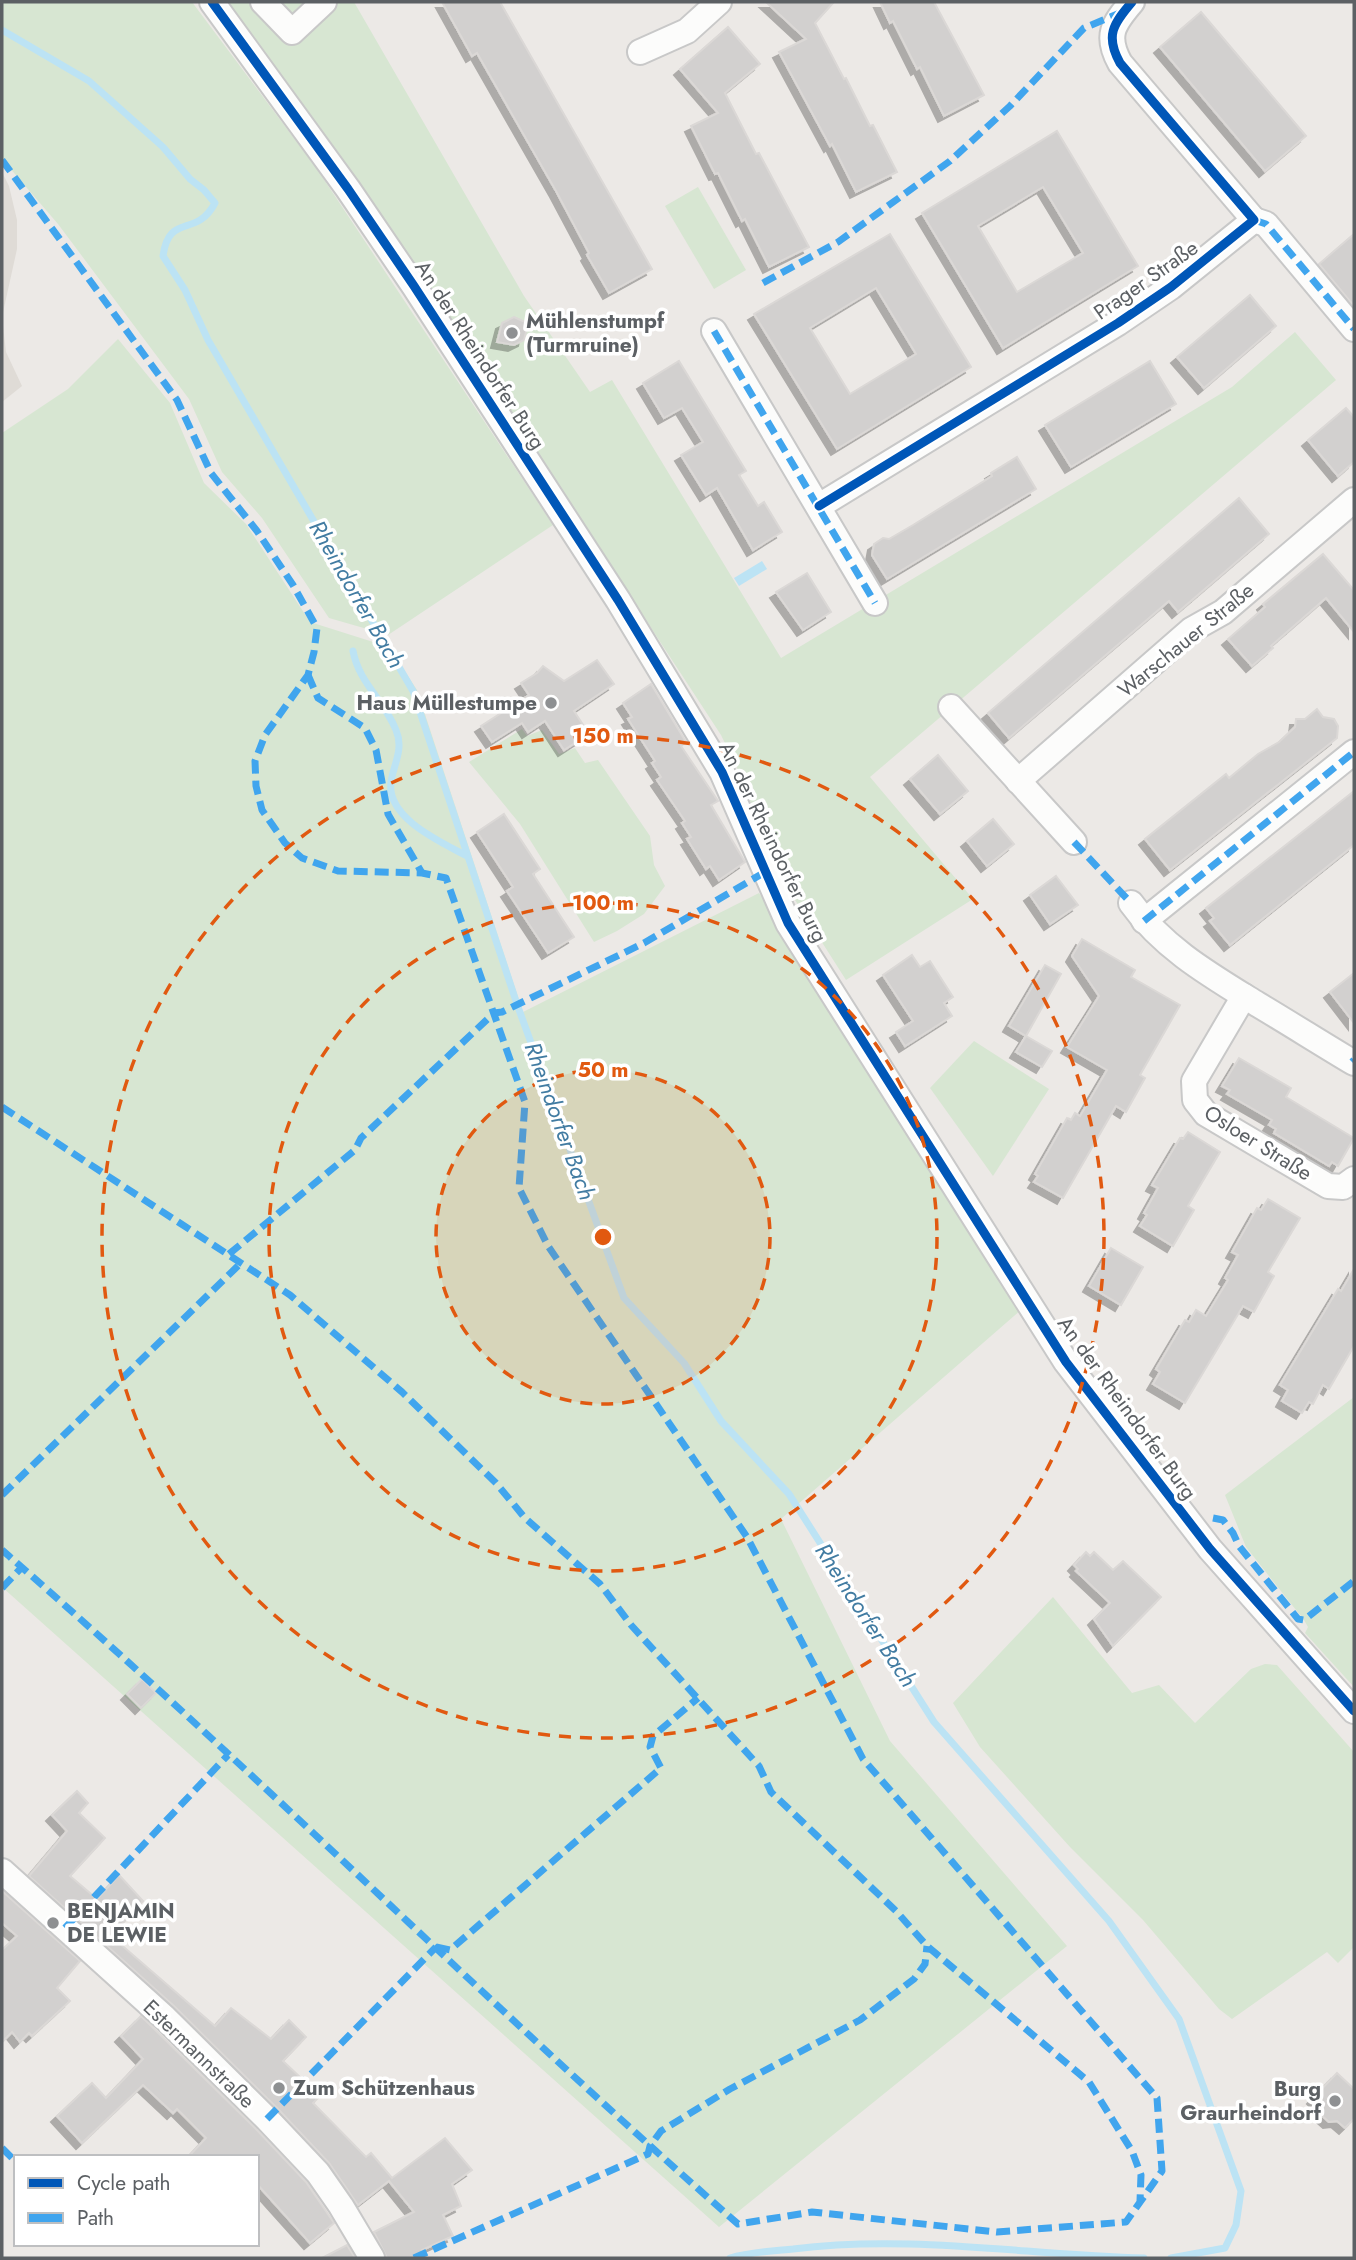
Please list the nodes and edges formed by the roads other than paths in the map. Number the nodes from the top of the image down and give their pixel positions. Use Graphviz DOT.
graph roads {
  1 [pos="212,2"];
  2 [pos="263,2"];
  3 [pos="324,2"];
  4 [pos="719,2"];
  5 [pos="1132,2"];
  6 [pos="640,52"];
  7 [pos="1254,220"];
  8 [pos="1354,329"];
  9 [pos="714,331"];
  10 [pos="1354,499"];
  11 [pos="819,506"];
  12 [pos="875,603"];
  13 [pos="951,707"];
  14 [pos="1354,752"];
  15 [pos="1018,781"];
  16 [pos="1073,842"];
  17 [pos="1244,996"];
  18 [pos="1354,1062"];
  19 [pos="1354,1179"];
  20 [pos="1354,1711"];
  21 [pos="2,1871"];
  22 [pos="372,2258"];
  1 -- 20 [label="street, An der Rheindorfer Burg"];
  2 -- 3 [label="street"];
  4 -- 6 [label="street"];
  5 -- 7 [label="street"];
  7 -- 8 [label="street"];
  7 -- 11 [label="street, Prager Straße"];
  9 -- 11 [label="street"];
  10 -- 15 [label="street, Warschauer Straße"];
  11 -- 12 [label="street"];
  13 -- 15 [label="street"];
  14 -- 17 [label="street"];
  15 -- 16 [label="street"];
  17 -- 18 [label="street"];
  17 -- 19 [label="street, Osloer Straße"];
  21 -- 22 [label="street, Estermannstraße"];
}
